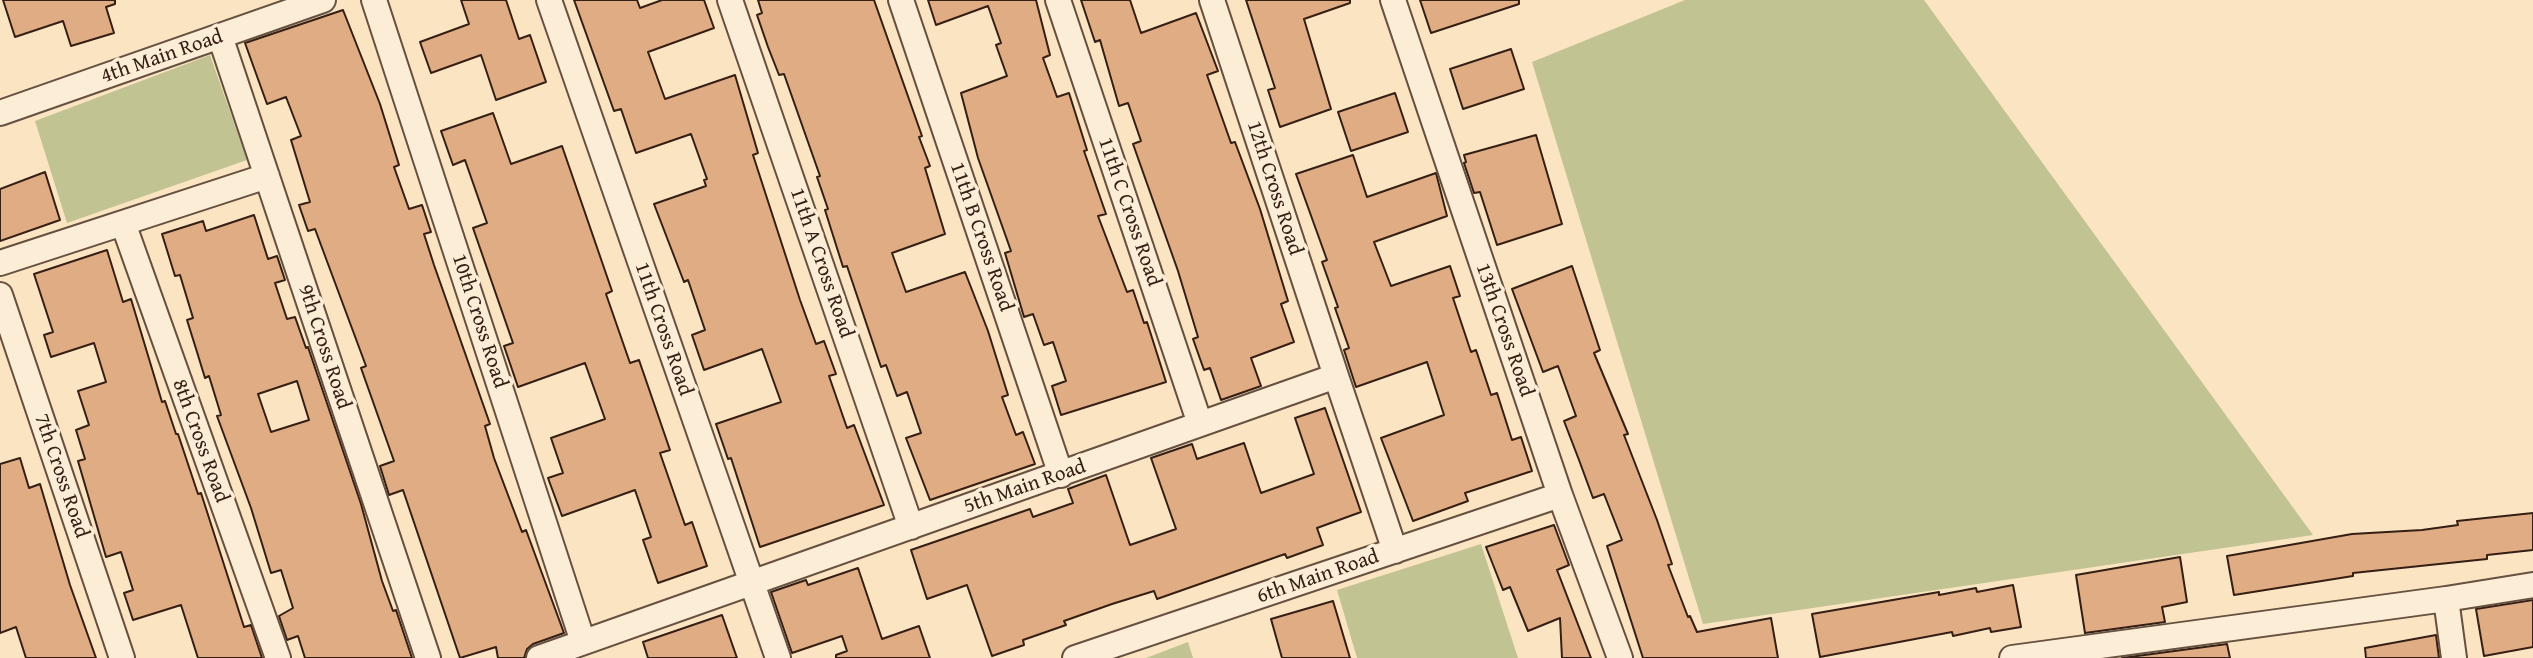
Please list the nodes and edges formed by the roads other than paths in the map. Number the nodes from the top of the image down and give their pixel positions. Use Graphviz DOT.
graph roads {
  1 [pos="323,0"];
  2 [pos="374,0"];
  3 [pos="549,0"];
  4 [pos="730,0"];
  5 [pos="901,0"];
  6 [pos="1058,0"];
  7 [pos="1212,0"];
  8 [pos="1393,0"];
  9 [pos="220,36"];
  10 [pos="0,113"];
  11 [pos="267,176"];
  12 [pos="123,223"];
  13 [pos="0,263"];
  14 [pos="0,295"];
  15 [pos="1336,376"];
  16 [pos="1200,424"];
  17 [pos="1061,474"];
  18 [pos="1560,495"];
  19 [pos="911,527"];
  20 [pos="1395,551"];
  21 [pos="751,583"];
  22 [pos="2533,585"];
  23 [pos="2446,599"];
  24 [pos="583,642"];
  25 [pos="122,658"];
  26 [pos="278,658"];
  27 [pos="428,658"];
  28 [pos="539,658"];
  29 [pos="778,658"];
  30 [pos="1075,658"];
  31 [pos="1620,658"];
  32 [pos="2012,658"];
  33 [pos="2454,658"];
  1 -- 9 [label="street, 4th Main Road"];
  2 -- 24 [label="street, 10th Cross Road"];
  3 -- 21 [label="street, 11th Cross Road"];
  4 -- 19 [label="street, 11th A Cross Road"];
  5 -- 17 [label="street, 11th B Cross Road"];
  6 -- 16 [label="street, 11th C Cross Road"];
  7 -- 15 [label="street, 12th Cross Road"];
  8 -- 18 [label="street, 13th Cross Road"];
  9 -- 10 [label="street, 4th Main Road"];
  9 -- 11 [label="street, 9th Cross Road"];
  11 -- 12 [label="street"];
  11 -- 27 [label="street, 9th Cross Road"];
  12 -- 13 [label="street"];
  12 -- 26 [label="street, 8th Cross Road"];
  14 -- 25 [label="street, 7th Cross Road"];
  15 -- 16 [label="street, 5th Main Road"];
  15 -- 20 [label="street"];
  16 -- 17 [label="street, 5th Main Road"];
  17 -- 19 [label="street, 5th Main Road"];
  18 -- 20 [label="street, 6th Main Road"];
  18 -- 31 [label="street, 13th Cross Road"];
  19 -- 21 [label="street, 5th Main Road"];
  20 -- 30 [label="street, 6th Main Road"];
  21 -- 24 [label="street, 5th Main Road"];
  21 -- 29 [label="street, 11th Cross Road"];
  22 -- 23 [label="street"];
  23 -- 32 [label="street"];
  23 -- 33 [label="street"];
  24 -- 28 [label="street, 5th Main Road"];
}
